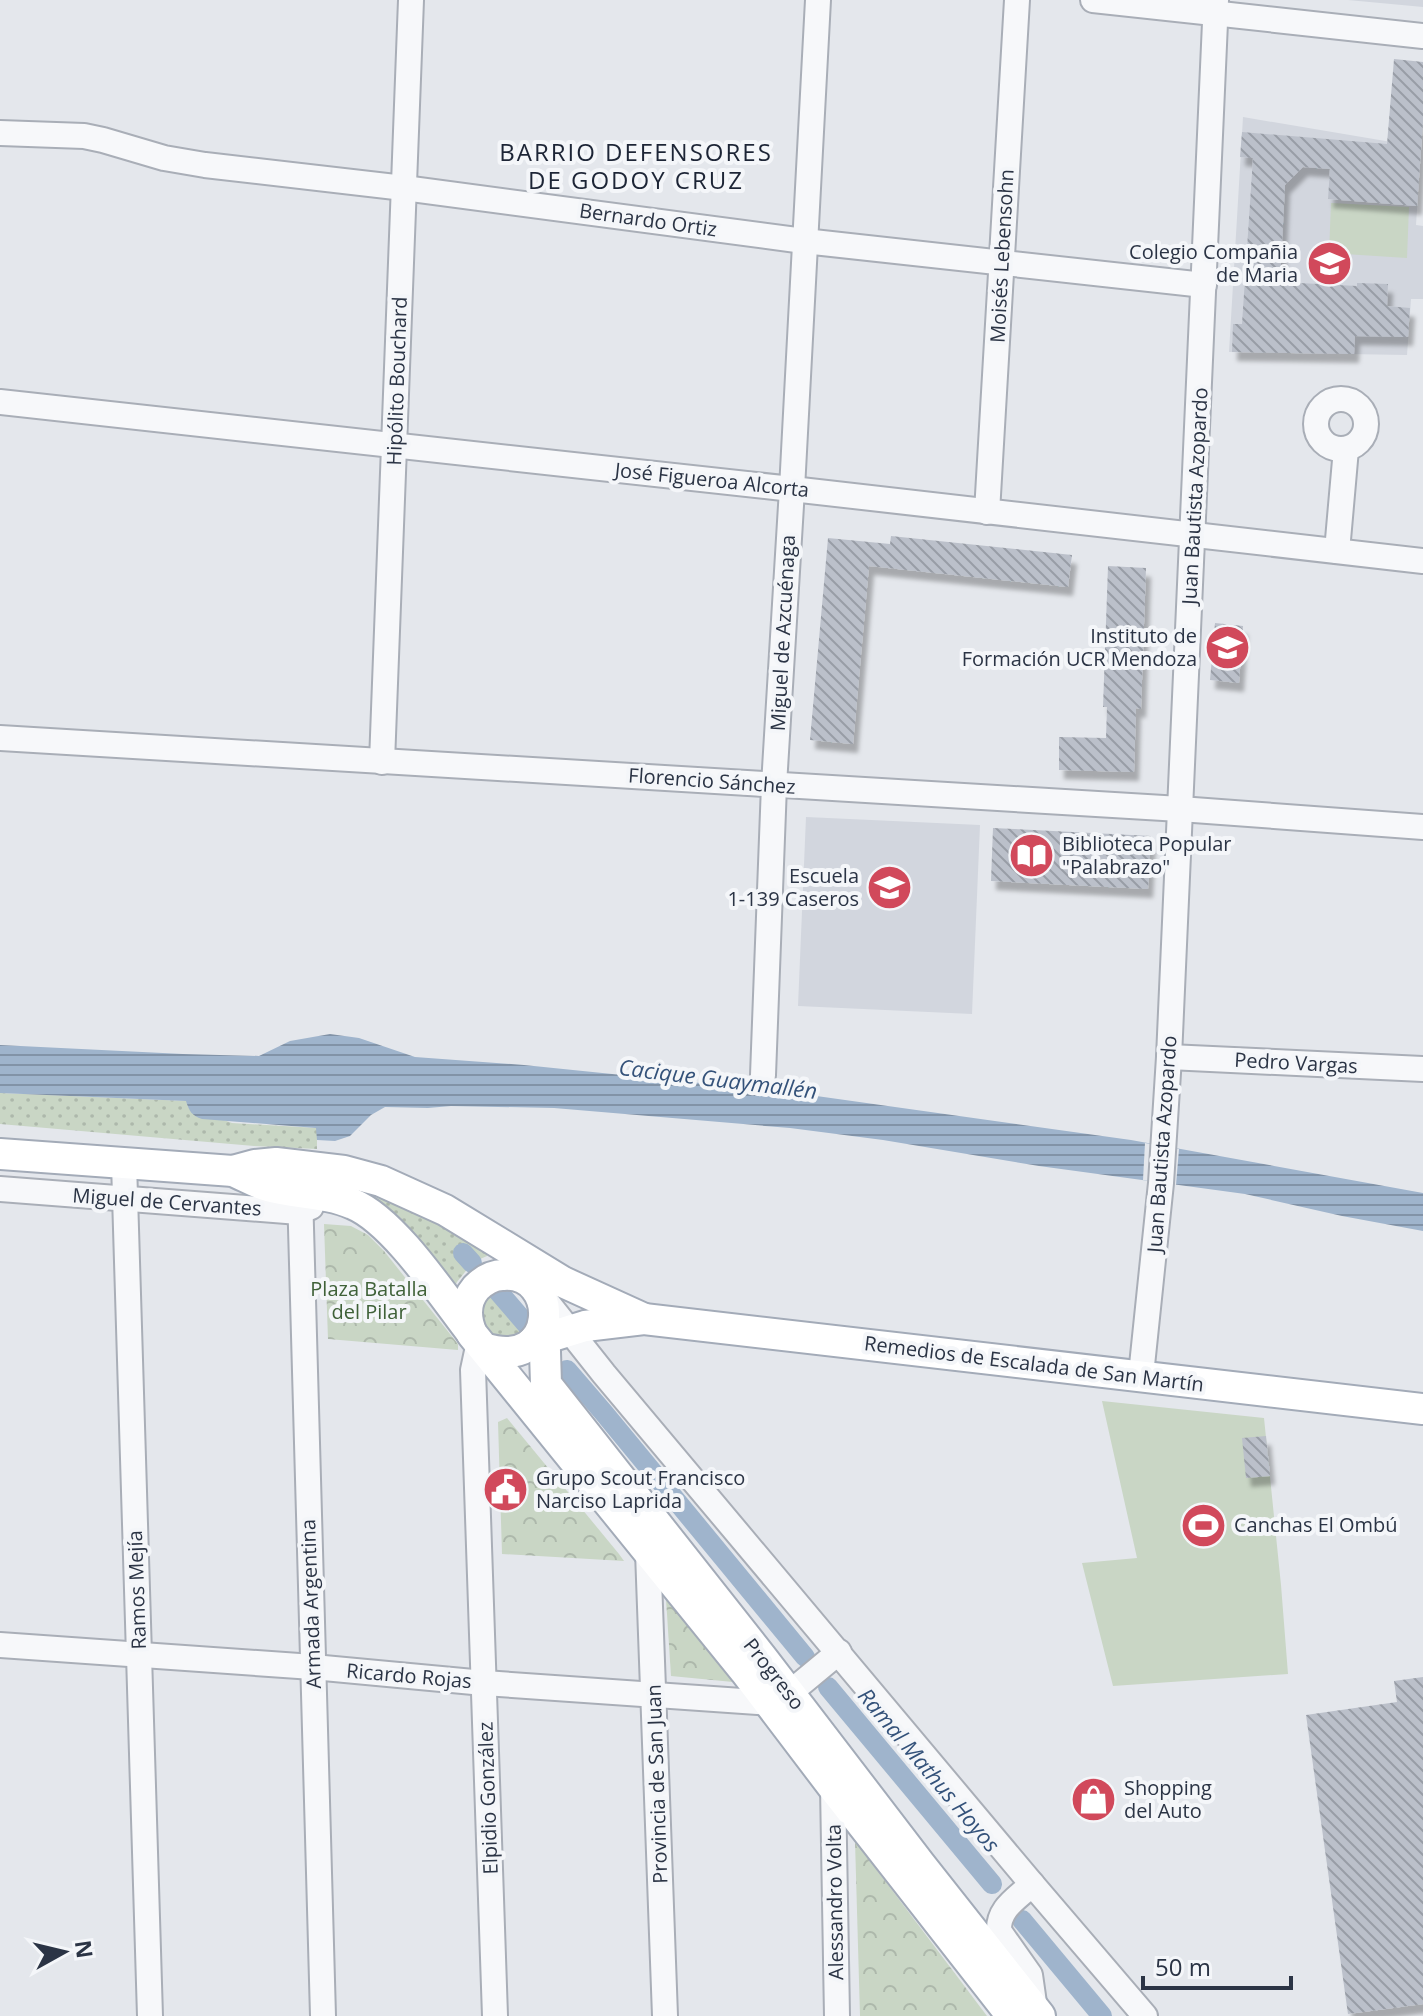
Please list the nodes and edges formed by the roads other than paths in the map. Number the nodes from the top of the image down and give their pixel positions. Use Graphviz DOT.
graph roads {
  1 [pos="411,0"];
  2 [pos="818,0"];
  3 [pos="1017,0"];
  4 [pos="1093,0"];
  5 [pos="1216,7"];
  6 [pos="1423,36"];
  7 [pos="0,133"];
  8 [pos="404,188"];
  9 [pos="804,241"];
  10 [pos="1002,264"];
  11 [pos="1204,285"];
  12 [pos="0,402"];
  13 [pos="394,445"];
  14 [pos="1346,449"];
  15 [pos="792,489"];
  16 [pos="987,512"];
  17 [pos="1193,535"];
  18 [pos="1337,551"];
  19 [pos="1423,561"];
  20 [pos="0,738"];
  21 [pos="382,762"];
  22 [pos="774,785"];
  23 [pos="1180,809"];
  24 [pos="1423,827"];
  25 [pos="1169,1057"];
  26 [pos="1423,1069"];
  27 [pos="763,1075"];
  28 [pos="0,1154"];
  29 [pos="124,1163"];
  30 [pos="233,1171"];
  31 [pos="0,1189"];
  32 [pos="405,1191"];
  33 [pos="125,1199"];
  34 [pos="300,1202"];
  35 [pos="458,1218"];
  36 [pos="543,1308"];
  37 [pos="644,1319"];
  38 [pos="606,1323"];
  39 [pos="478,1341"];
  40 [pos="604,1374"];
  41 [pos="1141,1375"];
  42 [pos="1423,1409"];
  43 [pos="648,1552"];
  44 [pos="0,1645"];
  45 [pos="839,1652"];
  46 [pos="139,1654"];
  47 [pos="313,1667"];
  48 [pos="484,1683"];
  49 [pos="785,1694"];
  50 [pos="654,1695"];
  51 [pos="833,1787"];
  52 [pos="1026,1890"];
  53 [pos="1029,2014"];
  54 [pos="150,2016"];
  55 [pos="323,2016"];
  56 [pos="495,2016"];
  57 [pos="665,2016"];
  58 [pos="837,2016"];
  59 [pos="1145,2016"];
  1 -- 8 [label="street, Hipólito Bouchard"];
  2 -- 9 [label="street, Miguel de Azcuénaga"];
  3 -- 10 [label="street, Moisés Lebensohn"];
  4 -- 5 [label="street"];
  5 -- 6 [label="street"];
  5 -- 11 [label="street, Juan Bautista Azopardo"];
  7 -- 8 [label="street, Bernardo Ortiz"];
  8 -- 9 [label="street, Bernardo Ortiz"];
  8 -- 13 [label="street, Hipólito Bouchard"];
  9 -- 10 [label="street, Bernardo Ortiz"];
  9 -- 15 [label="street, Miguel de Azcuénaga"];
  10 -- 11 [label="street, Bernardo Ortiz"];
  10 -- 16 [label="street, Moisés Lebensohn"];
  11 -- 17 [label="street, Juan Bautista Azopardo"];
  12 -- 13 [label="street, José Figueroa Alcorta"];
  13 -- 15 [label="street, José Figueroa Alcorta"];
  13 -- 21 [label="street, Hipólito Bouchard"];
  14 -- 18 [label="street"];
  15 -- 16 [label="street, José Figueroa Alcorta"];
  15 -- 22 [label="street, Miguel de Azcuénaga"];
  16 -- 17 [label="street, José Figueroa Alcorta"];
  17 -- 18 [label="street, José Figueroa Alcorta"];
  17 -- 23 [label="street, Juan Bautista Azopardo"];
  18 -- 19 [label="street, José Figueroa Alcorta"];
  20 -- 21 [label="street, Florencio Sánchez"];
  21 -- 22 [label="street, Florencio Sánchez"];
  22 -- 23 [label="street, Florencio Sánchez"];
  22 -- 27 [label="street, Miguel de Azcuénaga"];
  23 -- 24 [label="street, Florencio Sánchez"];
  23 -- 25 [label="street, Juan Bautista Azopardo"];
  25 -- 26 [label="street, Pedro Vargas"];
  25 -- 41 [label="street, Juan Bautista Azopardo"];
  28 -- 29 [label="main road, Miguel de Cervantes"];
  29 -- 30 [label="main road, Miguel de Cervantes"];
  29 -- 33 [label="street, Ramos Mejía"];
  30 -- 32 [label="main road, Miguel de Cervantes"];
  30 -- 34 [label="main road, Miguel de Cervantes"];
  31 -- 33 [label="street, Miguel de Cervantes"];
  32 -- 35 [label="main road, Remedios de Escalada de San Martín"];
  33 -- 34 [label="street, Miguel de Cervantes"];
  33 -- 46 [label="street, Ramos Mejía"];
  34 -- 39 [label="main road, Miguel de Cervantes"];
  34 -- 47 [label="street, Armada Argentina"];
  35 -- 36 [label="main road, Remedios de Escalada de San Martín"];
  35 -- 36 [label="main road"];
  36 -- 37 [label="main road, Remedios de Escalada de San Martín"];
  36 -- 38 [label="main road, Remedios de Escalada de San Martín"];
  36 -- 39 [label="main road"];
  36 -- 39 [label="main road"];
  36 -- 40 [label="street"];
  36 -- 49 [label="main road, Progreso"];
  37 -- 38 [label="main road, Remedios de Escalada de San Martín"];
  37 -- 41 [label="main road, Remedios de Escalada de San Martín"];
  38 -- 40 [label="street"];
  39 -- 43 [label="main road, Progreso"];
  39 -- 48 [label="street, Elpidio González"];
  40 -- 45 [label="street"];
  41 -- 42 [label="main road, Remedios de Escalada de San Martín"];
  43 -- 49 [label="main road, Progreso"];
  43 -- 50 [label="street, Provincia de San Juan"];
  44 -- 46 [label="street, Ricardo Rojas"];
  45 -- 49 [label="street"];
  45 -- 52 [label="street"];
  46 -- 47 [label="street, Ricardo Rojas"];
  46 -- 54 [label="street, Ramos Mejía"];
  47 -- 48 [label="street, Ricardo Rojas"];
  47 -- 55 [label="street, Armada Argentina"];
  48 -- 50 [label="street, Ricardo Rojas"];
  48 -- 56 [label="street, Elpidio González"];
  49 -- 50 [label="street, Ricardo Rojas"];
  49 -- 51 [label="main road, Progreso"];
  49 -- 53 [label="main road, Progreso"];
  50 -- 57 [label="street, Provincia de San Juan"];
  51 -- 53 [label="main road, Progreso"];
  51 -- 58 [label="street, Alessandro Volta"];
  52 -- 53 [label="street"];
  52 -- 59 [label="street"];
}
